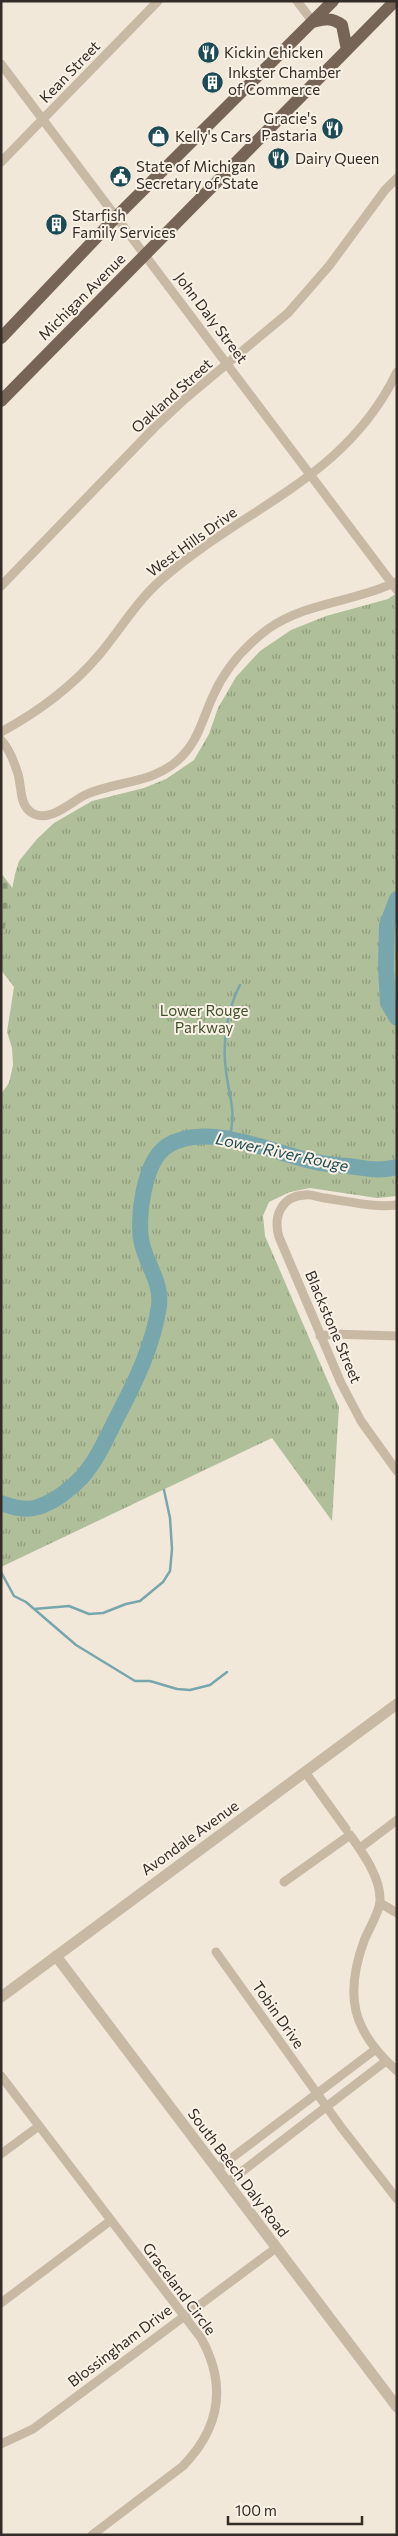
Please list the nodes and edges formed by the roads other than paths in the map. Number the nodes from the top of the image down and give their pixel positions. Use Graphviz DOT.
graph roads {
  1 [pos="158,1"];
  2 [pos="297,1"];
  3 [pos="333,1"];
  4 [pos="395,1"];
  5 [pos="313,22"];
  6 [pos="347,50"];
  7 [pos="1,64"];
  8 [pos="43,120"];
  9 [pos="1,162"];
  10 [pos="397,178"];
  11 [pos="116,217"];
  12 [pos="146,256"];
  13 [pos="1,338"];
  14 [pos="228,364"];
  15 [pos="397,372"];
  16 [pos="1,401"];
  17 [pos="312,474"];
  18 [pos="395,585"];
  19 [pos="1,586"];
  20 [pos="1,732"];
  21 [pos="1,740"];
  22 [pos="397,1205"];
  23 [pos="320,1336"];
  24 [pos="397,1336"];
  25 [pos="397,1471"];
  26 [pos="397,1704"];
  27 [pos="305,1772"];
  28 [pos="397,1820"];
  29 [pos="346,1829"];
  30 [pos="360,1848"];
  31 [pos="284,1882"];
  32 [pos="380,1903"];
  33 [pos="397,1913"];
  34 [pos="216,1952"];
  35 [pos="56,1956"];
  36 [pos="1,1997"];
  37 [pos="376,2049"];
  38 [pos="386,2061"];
  39 [pos="397,2071"];
  40 [pos="1,2076"];
  41 [pos="317,2094"];
  42 [pos="326,2107"];
  43 [pos="38,2126"];
  44 [pos="1,2154"];
  45 [pos="217,2170"];
  46 [pos="227,2183"];
  47 [pos="397,2199"];
  48 [pos="110,2221"];
  49 [pos="276,2248"];
  50 [pos="1,2303"];
  51 [pos="184,2315"];
  52 [pos="397,2407"];
  53 [pos="1,2444"];
  54 [pos="92,2535"];
  1 -- 8 [label="street, Kean Street"];
  2 -- 5 [label="street"];
  3 -- 5 [label="main road, Michigan Avenue"];
  4 -- 6 [label="main road, Michigan Avenue"];
  5 -- 6 [label="main road"];
  5 -- 11 [label="main road, Michigan Avenue"];
  6 -- 12 [label="main road, Michigan Avenue"];
  7 -- 8 [label="street, John Daly Street"];
  8 -- 9 [label="street, Kean Street"];
  8 -- 11 [label="street, John Daly Street"];
  10 -- 14 [label="street, Oakland Street"];
  11 -- 12 [label="street, John Daly Street"];
  11 -- 13 [label="main road, Michigan Avenue"];
  12 -- 14 [label="street, John Daly Street"];
  12 -- 16 [label="main road, Michigan Avenue"];
  14 -- 17 [label="street, John Daly Street"];
  14 -- 19 [label="street, Oakland Street"];
  15 -- 17 [label="street, West Hills Drive"];
  17 -- 18 [label="street, John Daly Street"];
  17 -- 20 [label="street, West Hills Drive"];
  18 -- 21 [label="street"];
  22 -- 23 [label="street, Blackstone Street"];
  23 -- 24 [label="street"];
  23 -- 25 [label="street, Blackstone Street"];
  26 -- 27 [label="street, Avondale Avenue"];
  27 -- 29 [label="street"];
  27 -- 35 [label="street, Avondale Avenue"];
  28 -- 30 [label="street"];
  30 -- 31 [label="street"];
  30 -- 32 [label="street"];
  32 -- 33 [label="street"];
  32 -- 37 [label="street"];
  34 -- 41 [label="street, Tobin Drive"];
  35 -- 36 [label="street, Avondale Avenue"];
  35 -- 45 [label="street, South Beech Daly Road"];
  37 -- 38 [label="street"];
  37 -- 41 [label="street"];
  38 -- 39 [label="street"];
  38 -- 42 [label="street"];
  40 -- 43 [label="street, Graceland Circle"];
  41 -- 42 [label="street, Tobin Drive"];
  41 -- 45 [label="street"];
  42 -- 46 [label="street"];
  42 -- 47 [label="street, Tobin Drive"];
  43 -- 44 [label="street"];
  43 -- 48 [label="street, Graceland Circle"];
  45 -- 46 [label="street, South Beech Daly Road"];
  46 -- 49 [label="street, South Beech Daly Road"];
  48 -- 50 [label="street"];
  48 -- 51 [label="street, Graceland Circle"];
  49 -- 51 [label="street, Blossingham Drive"];
  49 -- 52 [label="street, South Beech Daly Road"];
  51 -- 53 [label="street, Blossingham Drive"];
  51 -- 54 [label="street, Graceland Circle"];
}
